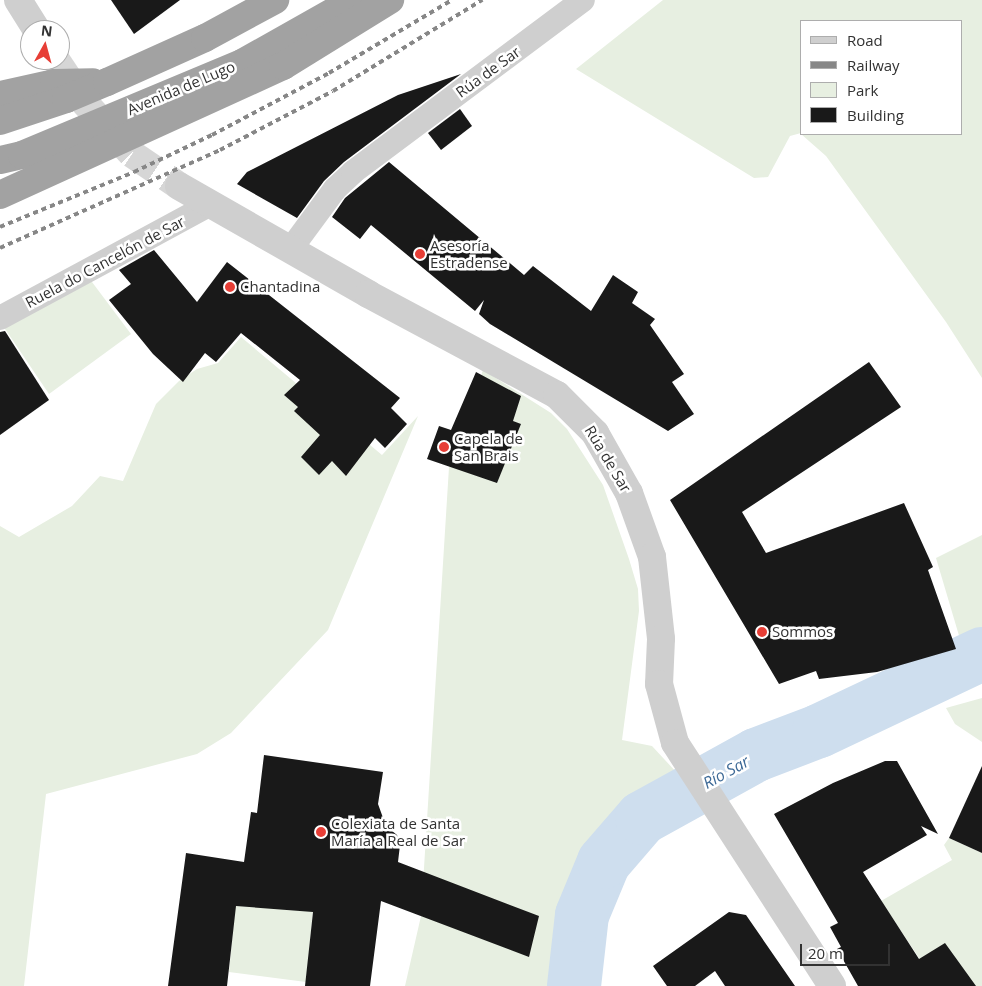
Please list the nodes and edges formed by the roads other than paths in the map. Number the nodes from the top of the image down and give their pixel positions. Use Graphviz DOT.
graph roads {
  1 [pos="18,0"];
  2 [pos="275,0"];
  3 [pos="354,0"];
  4 [pos="390,0"];
  5 [pos="583,0"];
  6 [pos="31,20"];
  7 [pos="107,82"];
  8 [pos="0,95"];
  9 [pos="0,121"];
  10 [pos="0,160"];
  11 [pos="179,186"];
  12 [pos="0,194"];
  13 [pos="209,205"];
  14 [pos="290,250"];
  15 [pos="0,318"];
  16 [pos="832,986"];
  1 -- 6 [label="street"];
  2 -- 7 [label="highway"];
  3 -- 10 [label="highway, Avenida de Lugo"];
  4 -- 12 [label="highway"];
  5 -- 14 [label="street, Rúa de Sar"];
  7 -- 8 [label="highway"];
  7 -- 9 [label="highway"];
  11 -- 13 [label="street, Rúa de Sar"];
  13 -- 14 [label="street, Rúa de Sar"];
  13 -- 15 [label="street, Ruela do Cancelón de Sar"];
  14 -- 16 [label="street, Rúa de Sar"];
}
